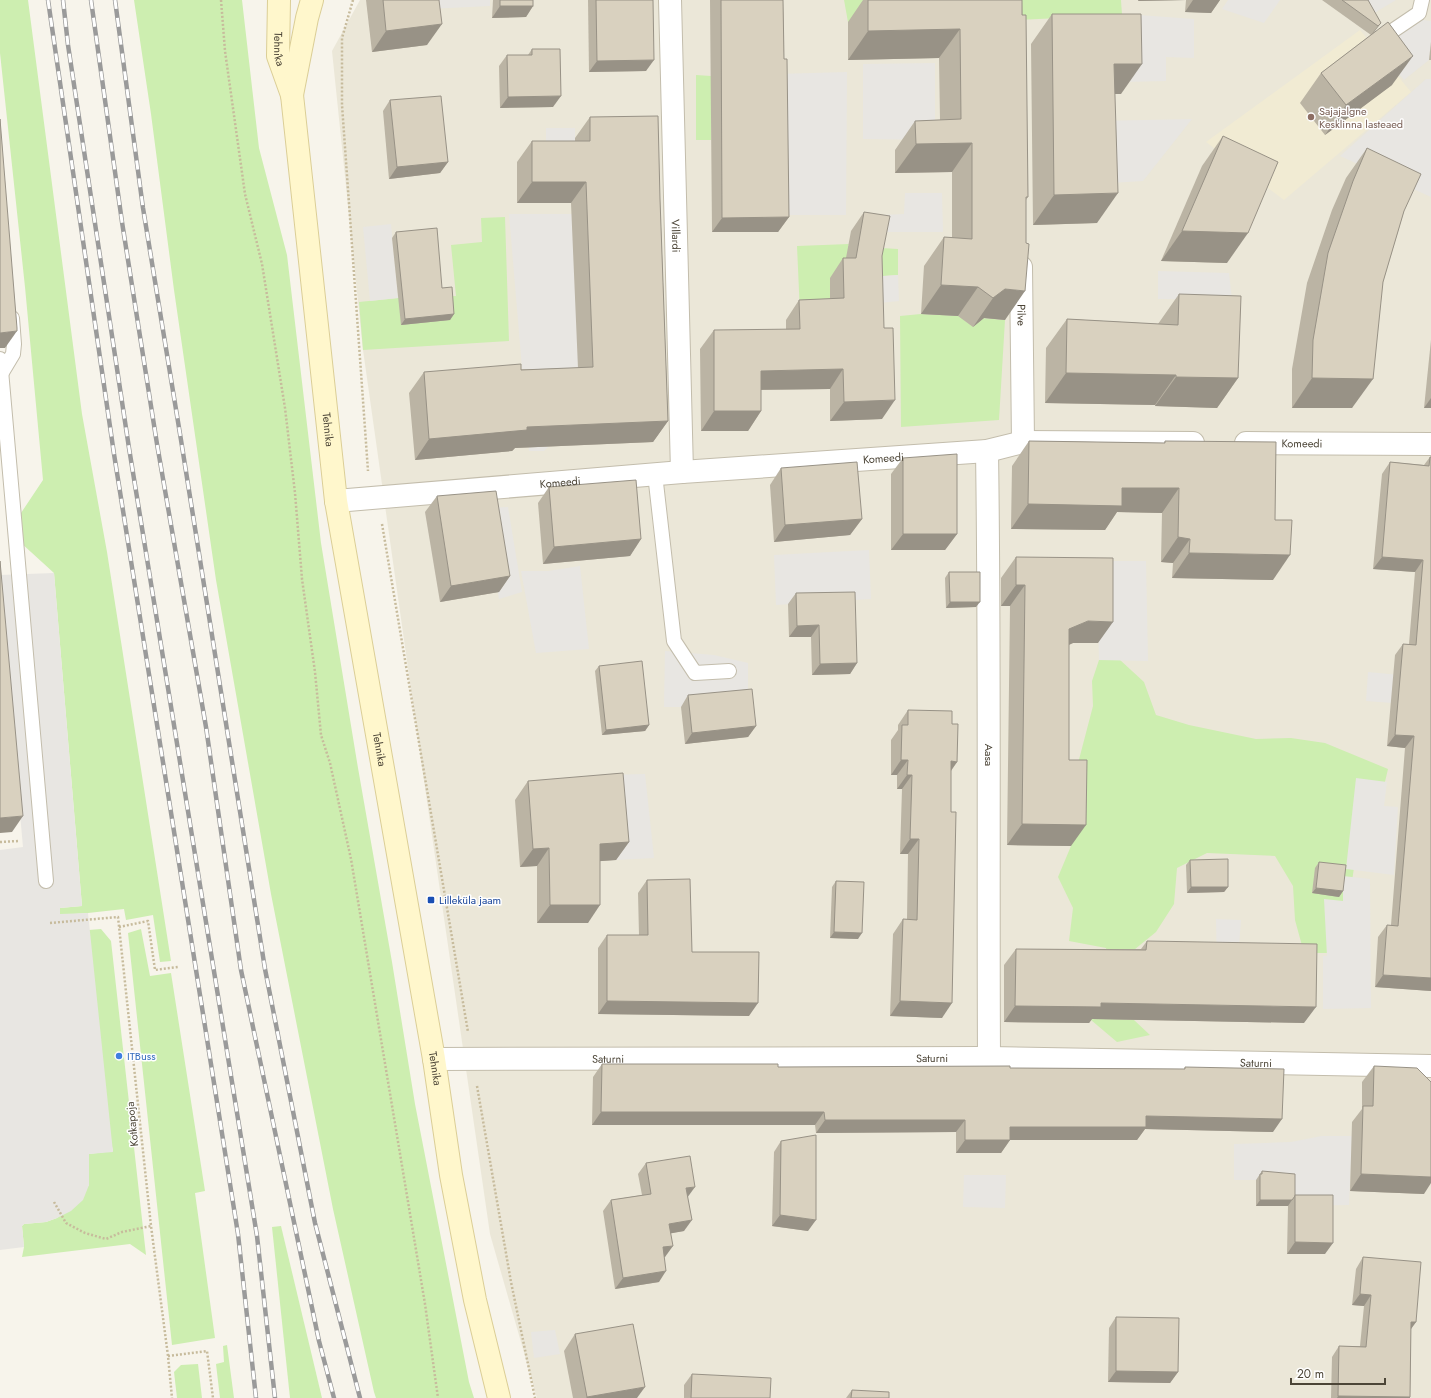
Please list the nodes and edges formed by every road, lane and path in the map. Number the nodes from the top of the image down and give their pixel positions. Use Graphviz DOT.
graph roads {
  1 [pos="221,0"];
  2 [pos="264,0"];
  3 [pos="278,0"];
  4 [pos="312,0"];
  5 [pos="353,0"];
  6 [pos="670,0"];
  7 [pos="1422,0"];
  8 [pos="1378,40"];
  9 [pos="278,56"];
  10 [pos="292,95"];
  11 [pos="1021,250"];
  12 [pos="11,306"];
  13 [pos="0,359"];
  14 [pos="1,374"];
  15 [pos="1023,442"];
  16 [pos="1431,444"];
  17 [pos="988,451"];
  18 [pos="682,472"];
  19 [pos="655,474"];
  20 [pos="378,498"];
  21 [pos="336,501"];
  22 [pos="728,671"];
  23 [pos="46,881"];
  24 [pos="50,923"];
  25 [pos="119,927"];
  26 [pos="178,967"];
  27 [pos="989,1058"];
  28 [pos="434,1059"];
  29 [pos="473,1059"];
  30 [pos="1431,1066"];
  31 [pos="54,1202"];
  32 [pos="152,1226"];
  33 [pos="168,1356"];
  34 [pos="172,1398"];
  35 [pos="213,1398"];
  36 [pos="438,1398"];
  37 [pos="499,1398"];
  38 [pos="535,1398"];
  1 -- 36 [label="path"];
  2 -- 9 [label="main road"];
  3 -- 9 [label="main road, Tehnika"];
  4 -- 10 [label="main road, Tehnika"];
  5 -- 20 [label="path"];
  6 -- 18 [label="street, Villardi"];
  7 -- 8 [label="lane"];
  9 -- 10 [label="main road, Tehnika"];
  10 -- 21 [label="main road, Tehnika"];
  11 -- 15 [label="street, Pilve"];
  12 -- 14 [label="lane"];
  13 -- 14 [label="lane"];
  14 -- 23 [label="lane"];
  15 -- 16 [label="street, Komeedi"];
  15 -- 17 [label="street, Komeedi"];
  17 -- 18 [label="street, Komeedi"];
  17 -- 27 [label="street, Aasa"];
  18 -- 19 [label="street, Komeedi"];
  19 -- 20 [label="street, Komeedi"];
  19 -- 22 [label="lane"];
  20 -- 21 [label="street, Komeedi"];
  20 -- 29 [label="path"];
  21 -- 28 [label="main road, Tehnika"];
  24 -- 25 [label="path"];
  25 -- 26 [label="path"];
  25 -- 32 [label="path, Kotkapoja"];
  27 -- 29 [label="street, Saturni"];
  27 -- 30 [label="street, Saturni"];
  28 -- 29 [label="street, Saturni"];
  28 -- 37 [label="main road, Tehnika"];
  29 -- 38 [label="path"];
  31 -- 32 [label="path"];
  32 -- 33 [label="path, Kotkapoja"];
  33 -- 34 [label="path, Kotkapoja"];
  33 -- 35 [label="path"];
}
